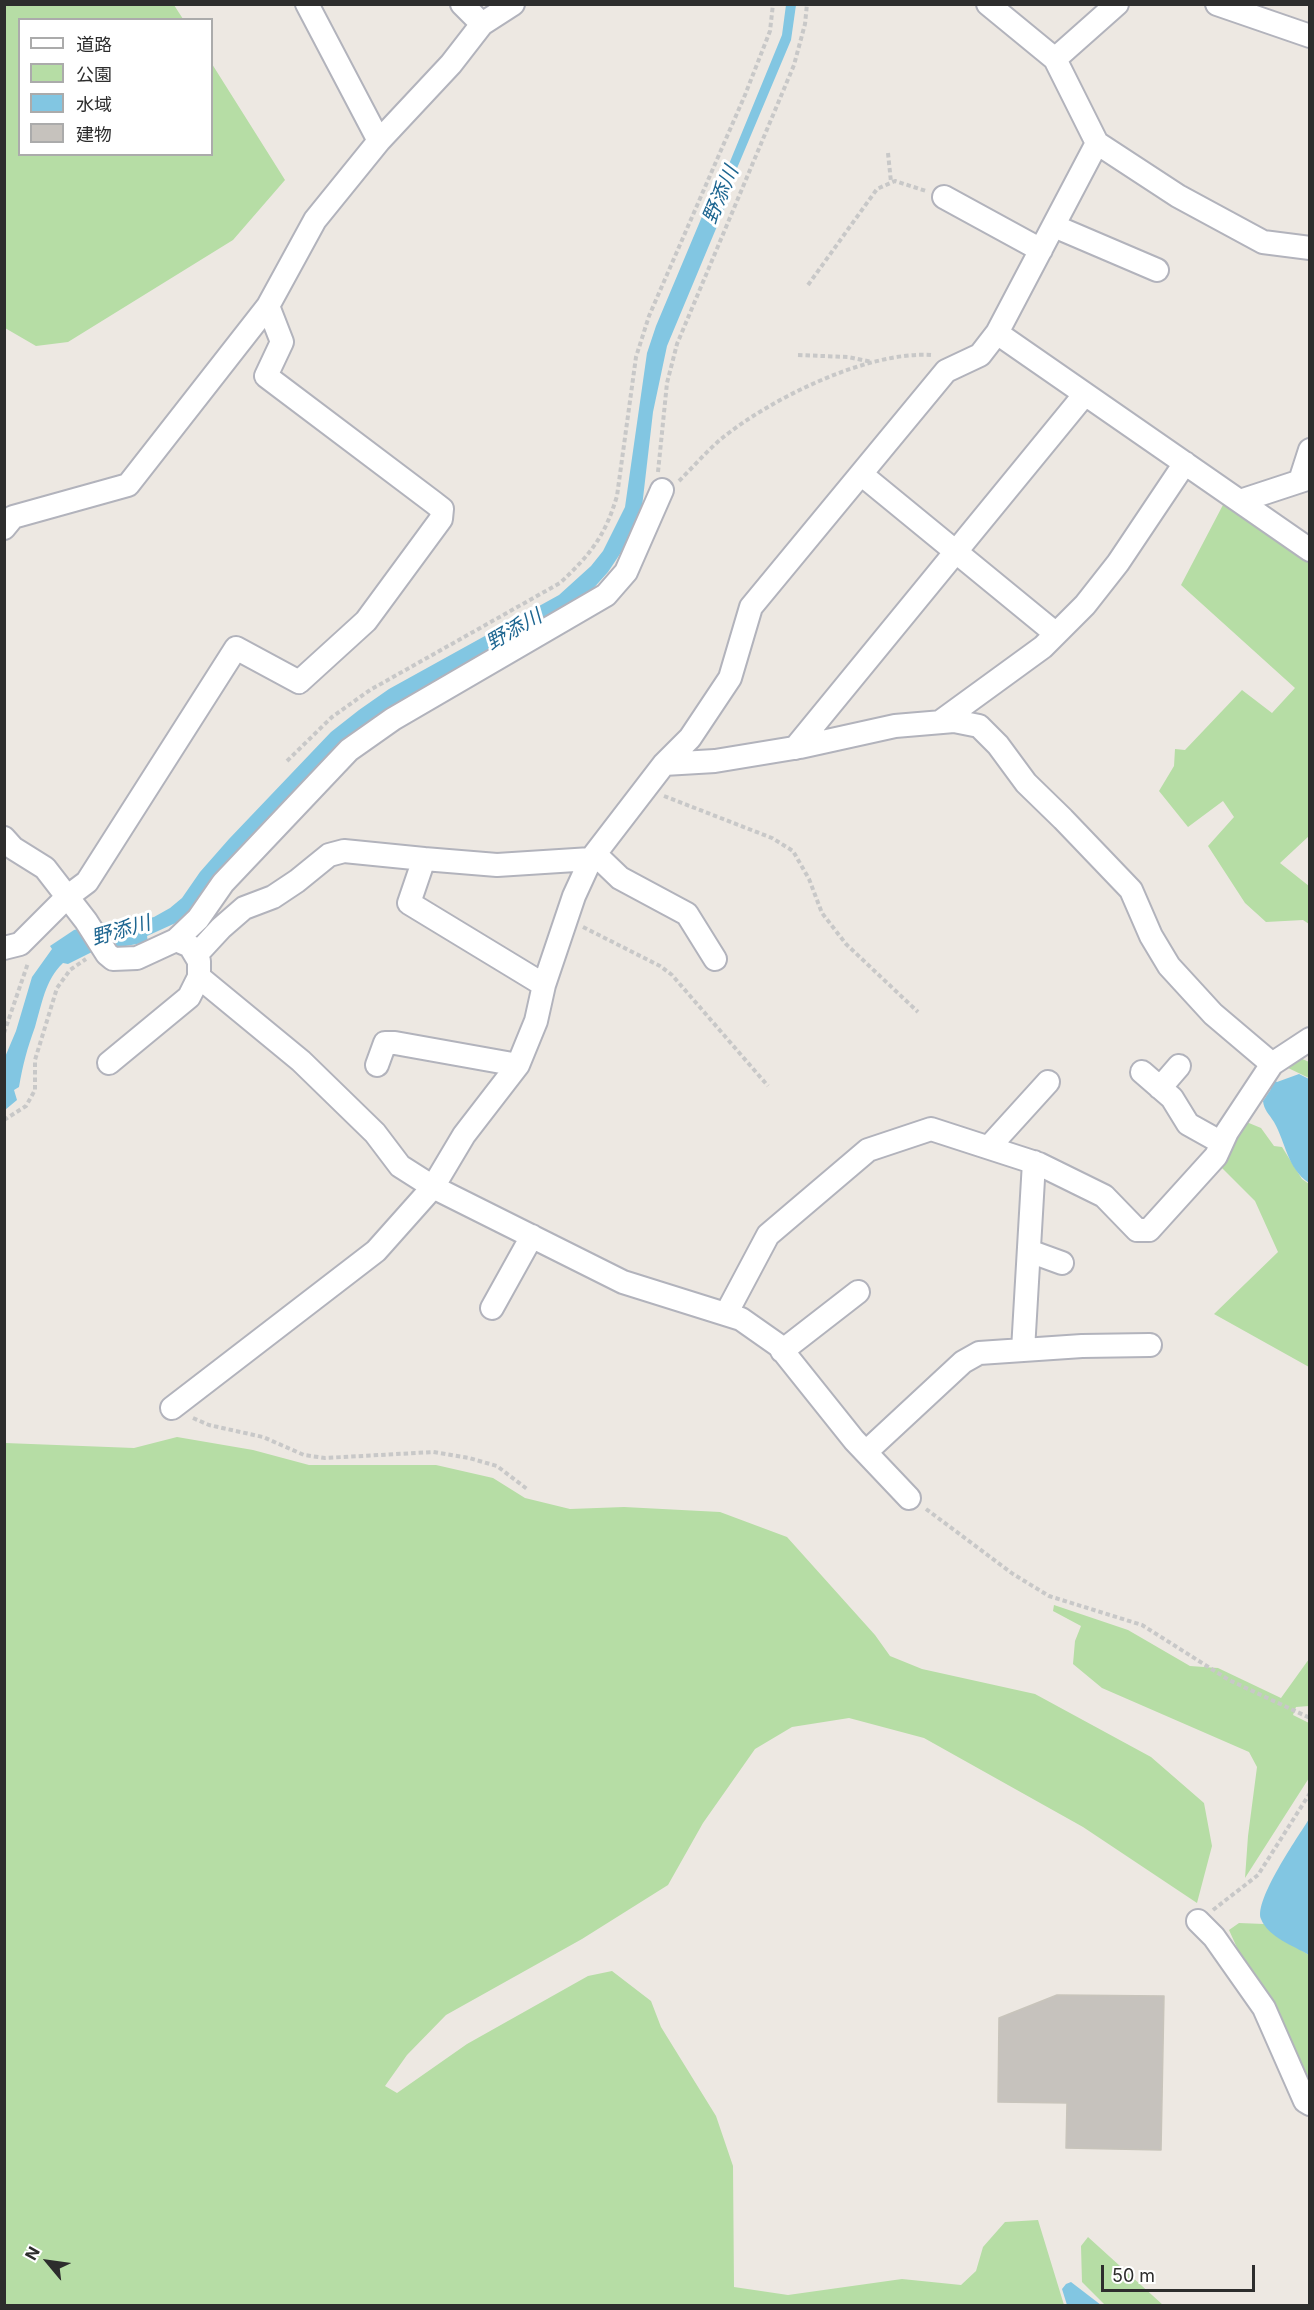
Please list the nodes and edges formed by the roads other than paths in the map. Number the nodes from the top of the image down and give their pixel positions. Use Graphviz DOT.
graph roads {
  1 [pos="307,4"];
  2 [pos="462,4"];
  3 [pos="513,4"];
  4 [pos="988,4"];
  5 [pos="1117,4"];
  6 [pos="1217,4"];
  7 [pos="482,24"];
  8 [pos="1310,36"];
  9 [pos="1055,59"];
  10 [pos="379,141"];
  11 [pos="1097,143"];
  12 [pos="944,197"];
  13 [pos="1054,226"];
  14 [pos="1310,248"];
  15 [pos="1041,250"];
  16 [pos="1157,270"];
  17 [pos="268,306"];
  18 [pos="997,333"];
  19 [pos="1085,394"];
  20 [pos="1310,450"];
  21 [pos="1185,463"];
  22 [pos="861,474"];
  23 [pos="1305,479"];
  24 [pos="662,490"];
  25 [pos="1240,501"];
  26 [pos="5,519"];
  27 [pos="1310,550"];
  28 [pos="956,552"];
  29 [pos="1055,633"];
  30 [pos="947,722"];
  31 [pos="795,748"];
  32 [pos="664,764"];
  33 [pos="4,838"];
  34 [pos="593,856"];
  35 [pos="424,859"];
  36 [pos="67,897"];
  37 [pos="176,940"];
  38 [pos="4,948"];
  39 [pos="715,959"];
  40 [pos="198,966"];
  41 [pos="544,986"];
  42 [pos="1304,1048"];
  43 [pos="109,1063"];
  44 [pos="1272,1064"];
  45 [pos="377,1065"];
  46 [pos="518,1065"];
  47 [pos="1179,1066"];
  48 [pos="1142,1072"];
  49 [pos="1048,1083"];
  50 [pos="1160,1088"];
  51 [pos="1222,1143"];
  52 [pos="989,1147"];
  53 [pos="1034,1162"];
  54 [pos="433,1187"];
  55 [pos="531,1236"];
  56 [pos="1029,1251"];
  57 [pos="1062,1263"];
  58 [pos="858,1292"];
  59 [pos="492,1308"];
  60 [pos="726,1314"];
  61 [pos="1150,1345"];
  62 [pos="1023,1350"];
  63 [pos="782,1351"];
  64 [pos="172,1408"];
  65 [pos="866,1452"];
  66 [pos="909,1498"];
  67 [pos="1198,1921"];
  68 [pos="1310,2104"];
  1 -- 10 [label="street"];
  2 -- 7 [label="street"];
  3 -- 7 [label="street"];
  4 -- 9 [label="street"];
  5 -- 9 [label="street"];
  6 -- 8 [label="street"];
  7 -- 10 [label="street"];
  9 -- 11 [label="street"];
  10 -- 17 [label="street"];
  11 -- 13 [label="street"];
  11 -- 14 [label="street"];
  12 -- 15 [label="street"];
  13 -- 15 [label="street"];
  13 -- 16 [label="street"];
  15 -- 18 [label="street"];
  17 -- 26 [label="street"];
  17 -- 36 [label="street"];
  18 -- 19 [label="street"];
  18 -- 22 [label="street"];
  19 -- 21 [label="street"];
  19 -- 28 [label="street"];
  20 -- 23 [label="street"];
  21 -- 25 [label="street"];
  21 -- 29 [label="street"];
  22 -- 28 [label="street"];
  22 -- 32 [label="street"];
  23 -- 25 [label="street"];
  24 -- 37 [label="street"];
  25 -- 27 [label="street"];
  28 -- 29 [label="street"];
  28 -- 31 [label="street"];
  29 -- 30 [label="street"];
  30 -- 31 [label="street"];
  30 -- 44 [label="street"];
  31 -- 32 [label="street"];
  32 -- 34 [label="street"];
  33 -- 36 [label="street"];
  34 -- 35 [label="street"];
  34 -- 39 [label="street"];
  34 -- 41 [label="street"];
  35 -- 40 [label="street"];
  35 -- 41 [label="street"];
  36 -- 37 [label="street"];
  36 -- 38 [label="street"];
  37 -- 40 [label="street"];
  40 -- 43 [label="street"];
  40 -- 54 [label="street"];
  41 -- 46 [label="street"];
  42 -- 44 [label="street"];
  44 -- 51 [label="street"];
  45 -- 46 [label="street"];
  46 -- 54 [label="street"];
  47 -- 50 [label="street"];
  48 -- 50 [label="street"];
  49 -- 52 [label="street"];
  50 -- 51 [label="street"];
  51 -- 53 [label="street"];
  52 -- 53 [label="street"];
  52 -- 60 [label="street"];
  53 -- 56 [label="street"];
  54 -- 55 [label="street"];
  54 -- 64 [label="street"];
  55 -- 59 [label="street"];
  55 -- 60 [label="street"];
  56 -- 57 [label="street"];
  56 -- 62 [label="street"];
  58 -- 63 [label="street"];
  60 -- 63 [label="street"];
  61 -- 62 [label="street"];
  62 -- 65 [label="street"];
  63 -- 65 [label="street"];
  65 -- 66 [label="street"];
  67 -- 68 [label="street"];
}
